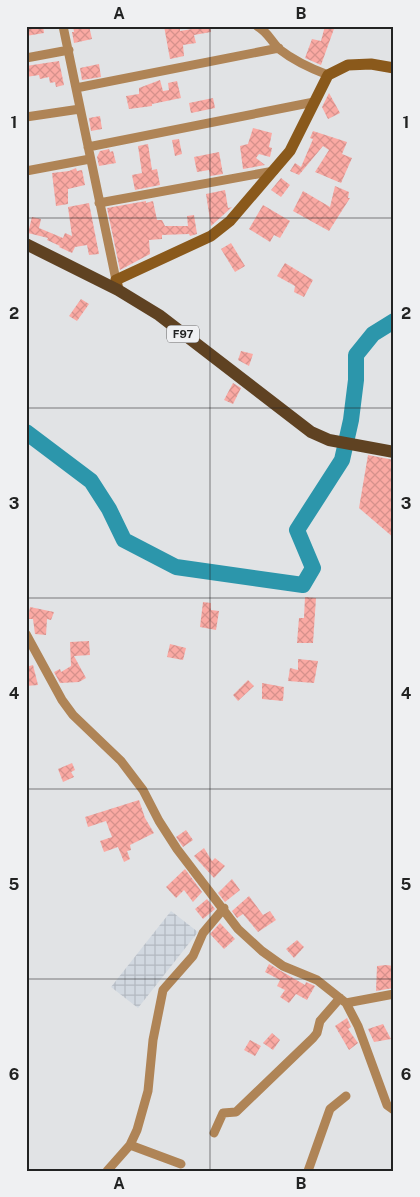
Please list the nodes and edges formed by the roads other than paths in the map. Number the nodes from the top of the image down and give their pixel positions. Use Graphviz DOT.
graph roads {
  1 [pos="63,26"];
  2 [pos="257,26"];
  3 [pos="278,48"];
  4 [pos="68,50"];
  5 [pos="26,58"];
  6 [pos="394,68"];
  7 [pos="328,75"];
  8 [pos="76,88"];
  9 [pos="314,102"];
  10 [pos="80,109"];
  11 [pos="26,117"];
  12 [pos="88,147"];
  13 [pos="90,159"];
  14 [pos="26,171"];
  15 [pos="274,171"];
  16 [pos="100,203"];
  17 [pos="26,244"];
  18 [pos="117,285"];
  19 [pos="394,452"];
  20 [pos="26,634"];
  21 [pos="224,908"];
  22 [pos="394,994"];
  23 [pos="343,1001"];
  24 [pos="346,1096"];
  25 [pos="394,1110"];
  26 [pos="214,1133"];
  27 [pos="130,1144"];
  28 [pos="181,1164"];
  29 [pos="107,1171"];
  30 [pos="308,1171"];
  1 -- 4 [label="street"];
  2 -- 3 [label="street"];
  3 -- 7 [label="street"];
  3 -- 8 [label="street"];
  4 -- 5 [label="street"];
  4 -- 8 [label="street"];
  6 -- 7 [label="main road"];
  7 -- 9 [label="main road"];
  8 -- 10 [label="street"];
  9 -- 12 [label="street"];
  9 -- 15 [label="main road"];
  10 -- 11 [label="street"];
  10 -- 12 [label="street"];
  12 -- 13 [label="street"];
  13 -- 14 [label="street"];
  13 -- 16 [label="street"];
  15 -- 16 [label="street"];
  15 -- 18 [label="main road"];
  16 -- 18 [label="street"];
  17 -- 18 [label="main road, F97"];
  18 -- 19 [label="main road, F97"];
  20 -- 21 [label="street"];
  21 -- 23 [label="street"];
  21 -- 27 [label="street"];
  22 -- 23 [label="street"];
  23 -- 25 [label="street"];
  23 -- 26 [label="street"];
  24 -- 30 [label="street"];
  27 -- 28 [label="street"];
  27 -- 29 [label="street"];
}
